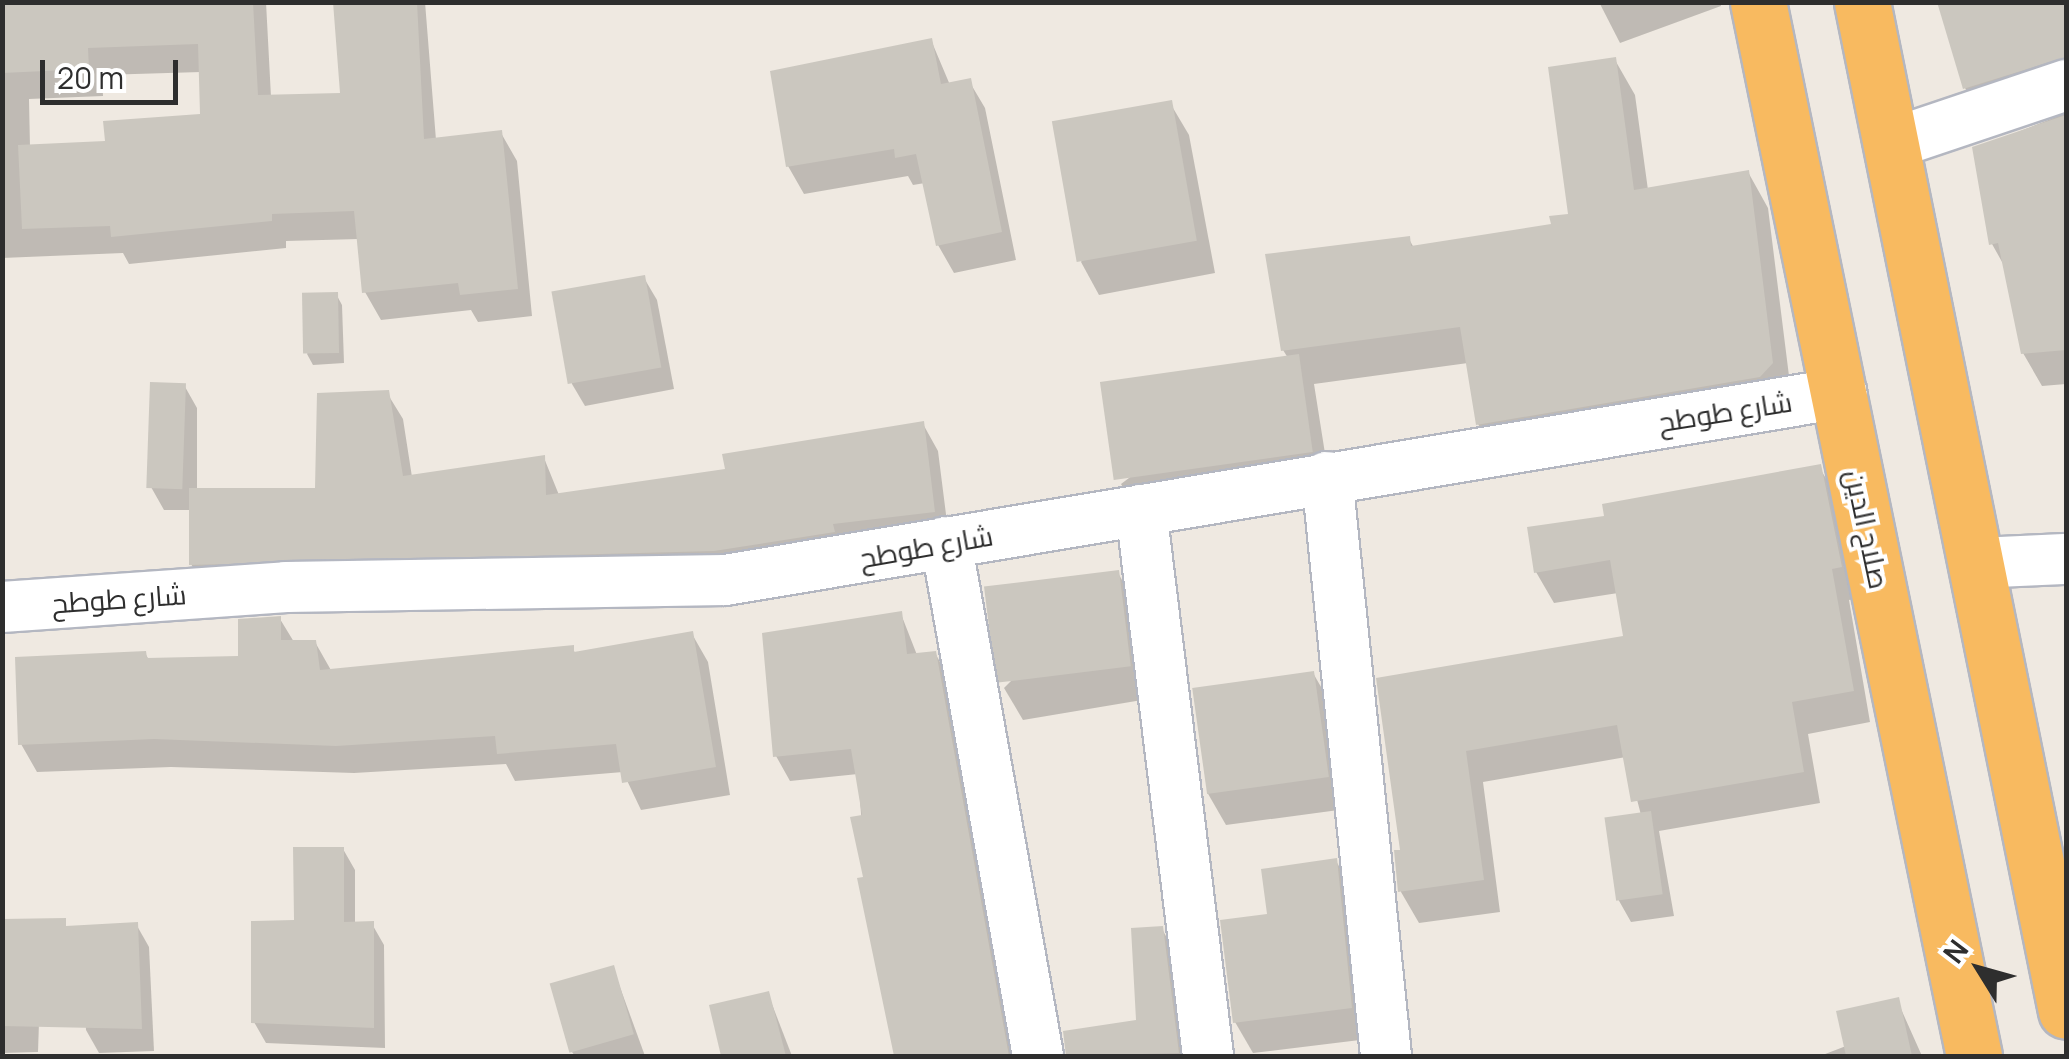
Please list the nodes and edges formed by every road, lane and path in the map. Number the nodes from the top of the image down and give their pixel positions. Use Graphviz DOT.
graph roads {
  1 [pos="1758,2"];
  2 [pos="1862,2"];
  3 [pos="2066,85"];
  4 [pos="1894,143"];
  5 [pos="1840,393"];
  6 [pos="1327,478"];
  7 [pos="1140,510"];
  8 [pos="946,542"];
  9 [pos="2066,559"];
  10 [pos="1978,563"];
  11 [pos="2,607"];
  12 [pos="2066,1010"];
  13 [pos="1038,1056"];
  14 [pos="1208,1056"];
  15 [pos="1386,1056"];
  16 [pos="1974,1056"];
  1 -- 5 [label="highway, صلاح الدين"];
  2 -- 4 [label="highway"];
  3 -- 4 [label="street"];
  4 -- 10 [label="highway"];
  5 -- 6 [label="street, شارع طوطح"];
  5 -- 16 [label="highway, صلاح الدين"];
  6 -- 7 [label="street, شارع طوطح"];
  6 -- 15 [label="street"];
  7 -- 8 [label="street, شارع طوطح"];
  7 -- 14 [label="street"];
  8 -- 11 [label="street, شارع طوطح"];
  8 -- 13 [label="street"];
  9 -- 10 [label="street"];
  10 -- 12 [label="highway"];
}
